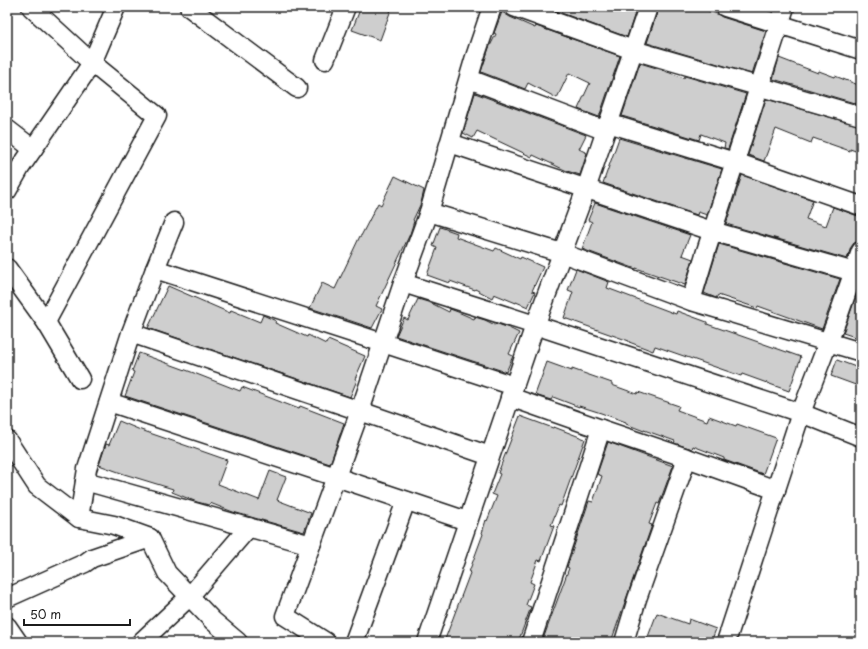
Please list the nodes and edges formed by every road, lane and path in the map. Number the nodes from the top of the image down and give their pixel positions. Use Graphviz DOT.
graph roads {
  1 [pos="31,7"];
  2 [pos="116,7"];
  3 [pos="189,7"];
  4 [pos="346,7"];
  5 [pos="492,7"];
  6 [pos="514,7"];
  7 [pos="648,7"];
  8 [pos="726,7"];
  9 [pos="785,7"];
  10 [pos="780,24"];
  11 [pos="633,50"];
  12 [pos="861,50"];
  13 [pos="325,60"];
  14 [pos="92,63"];
  15 [pos="468,79"];
  16 [pos="759,86"];
  17 [pos="297,88"];
  18 [pos="861,116"];
  19 [pos="607,127"];
  20 [pos="7,129"];
  21 [pos="450,143"];
  22 [pos="33,149"];
  23 [pos="735,162"];
  24 [pos="586,189"];
  25 [pos="7,191"];
  26 [pos="861,206"];
  27 [pos="429,212"];
  28 [pos="174,222"];
  29 [pos="712,232"];
  30 [pos="861,251"];
  31 [pos="562,253"];
  32 [pos="7,268"];
  33 [pos="155,269"];
  34 [pos="854,272"];
  35 [pos="403,283"];
  36 [pos="691,301"];
  37 [pos="46,322"];
  38 [pos="535,325"];
  39 [pos="131,333"];
  40 [pos="828,342"];
  41 [pos="383,343"];
  42 [pos="861,352"];
  43 [pos="80,380"];
  44 [pos="512,392"];
  45 [pos="109,402"];
  46 [pos="360,411"];
  47 [pos="801,413"];
  48 [pos="601,429"];
  49 [pos="861,437"];
  50 [pos="7,440"];
  51 [pos="490,456"];
  52 [pos="687,458"];
  53 [pos="336,477"];
  54 [pos="85,481"];
  55 [pos="776,490"];
  56 [pos="406,500"];
  57 [pos="79,518"];
  58 [pos="467,522"];
  59 [pos="249,527"];
  60 [pos="150,538"];
  61 [pos="311,545"];
  62 [pos="189,597"];
  63 [pos="7,598"];
  64 [pos="7,626"];
  65 [pos="315,639"];
  66 [pos="18,642"];
  67 [pos="141,642"];
  68 [pos="238,642"];
  69 [pos="354,642"];
  70 [pos="427,642"];
  71 [pos="531,642"];
  72 [pos="624,642"];
  73 [pos="726,642"];
  1 -- 14 [label="street"];
  2 -- 14 [label="street"];
  3 -- 17 [label="street"];
  4 -- 13 [label="street"];
  5 -- 15 [label="street"];
  6 -- 11 [label="street"];
  7 -- 11 [label="street"];
  8 -- 10 [label="street"];
  9 -- 10 [label="street"];
  10 -- 12 [label="street"];
  10 -- 16 [label="street"];
  11 -- 16 [label="street"];
  11 -- 19 [label="street"];
  14 -- 22 [label="street"];
  14 -- 37 [label="street"];
  15 -- 19 [label="street"];
  15 -- 21 [label="street"];
  16 -- 18 [label="street"];
  16 -- 23 [label="street"];
  19 -- 23 [label="street"];
  19 -- 24 [label="street"];
  20 -- 22 [label="street"];
  21 -- 24 [label="street"];
  21 -- 27 [label="street"];
  22 -- 25 [label="street"];
  23 -- 26 [label="street"];
  23 -- 29 [label="street"];
  24 -- 29 [label="street"];
  24 -- 31 [label="street"];
  27 -- 31 [label="street"];
  27 -- 35 [label="street"];
  28 -- 33 [label="street"];
  29 -- 34 [label="street"];
  29 -- 36 [label="street"];
  30 -- 34 [label="street"];
  31 -- 36 [label="street"];
  31 -- 38 [label="street"];
  32 -- 37 [label="street"];
  33 -- 39 [label="street"];
  33 -- 41 [label="street"];
  34 -- 40 [label="street"];
  35 -- 38 [label="street"];
  35 -- 41 [label="street"];
  36 -- 40 [label="street"];
  37 -- 43 [label="street"];
  38 -- 44 [label="street"];
  38 -- 47 [label="street"];
  39 -- 45 [label="street"];
  39 -- 46 [label="street"];
  40 -- 42 [label="street"];
  40 -- 47 [label="street"];
  41 -- 44 [label="street"];
  41 -- 46 [label="street"];
  44 -- 48 [label="street"];
  44 -- 51 [label="street"];
  45 -- 53 [label="street"];
  45 -- 54 [label="street"];
  46 -- 51 [label="street"];
  46 -- 53 [label="street"];
  47 -- 49 [label="street"];
  47 -- 55 [label="street"];
  48 -- 52 [label="street"];
  48 -- 71 [label="street"];
  50 -- 57 [label="street"];
  51 -- 58 [label="street"];
  52 -- 55 [label="street"];
  52 -- 72 [label="street"];
  53 -- 56 [label="street"];
  53 -- 61 [label="street"];
  54 -- 57 [label="street"];
  54 -- 59 [label="street"];
  55 -- 73 [label="street"];
  56 -- 58 [label="street"];
  56 -- 69 [label="street"];
  57 -- 60 [label="street"];
  58 -- 70 [label="street"];
  59 -- 61 [label="street"];
  59 -- 62 [label="street"];
  60 -- 62 [label="street"];
  60 -- 63 [label="street"];
  61 -- 65 [label="street"];
  62 -- 67 [label="street"];
  62 -- 68 [label="street"];
  64 -- 66 [label="street"];
}
